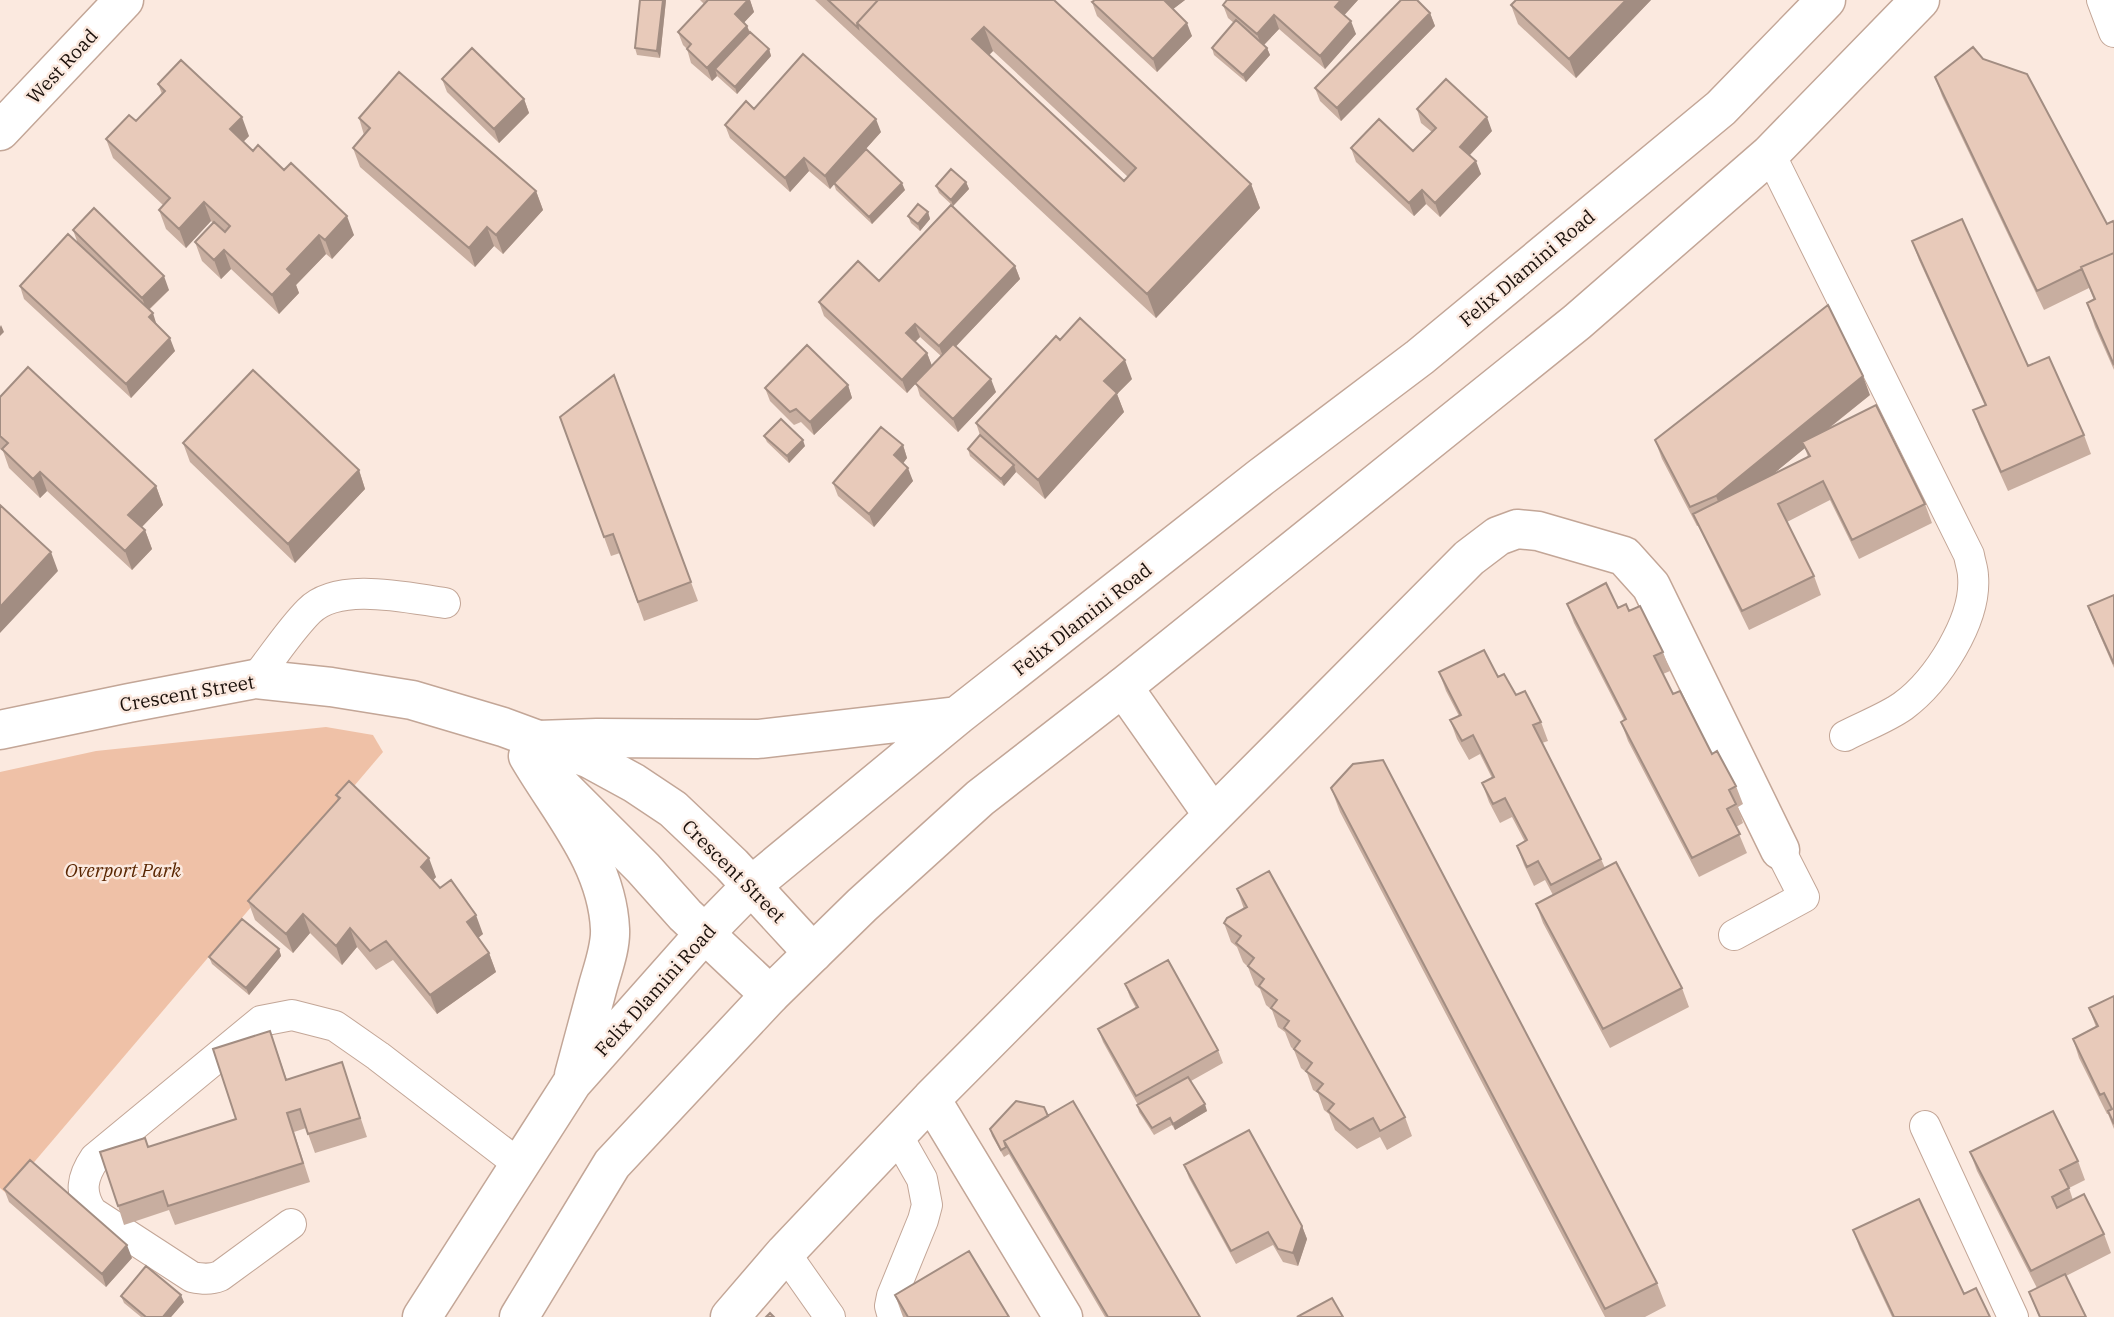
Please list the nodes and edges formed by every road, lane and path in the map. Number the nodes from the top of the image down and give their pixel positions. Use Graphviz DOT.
graph roads {
  1 [pos="124,0"];
  2 [pos="1826,0"];
  3 [pos="1920,0"];
  4 [pos="2102,0"];
  5 [pos="2114,32"];
  6 [pos="0,131"];
  7 [pos="1770,155"];
  8 [pos="445,603"];
  9 [pos="256,679"];
  10 [pos="1123,687"];
  11 [pos="957,716"];
  12 [pos="0,730"];
  13 [pos="1845,736"];
  14 [pos="533,748"];
  15 [pos="1213,816"];
  16 [pos="1780,850"];
  17 [pos="751,886"];
  18 [pos="704,934"];
  19 [pos="1734,935"];
  20 [pos="813,953"];
  21 [pos="770,995"];
  22 [pos="572,1083"];
  23 [pos="931,1099"];
  24 [pos="1925,1126"];
  25 [pos="897,1135"];
  26 [pos="520,1165"];
  27 [pos="291,1224"];
  28 [pos="785,1253"];
  29 [pos="422,1317"];
  30 [pos="519,1317"];
  31 [pos="730,1317"];
  32 [pos="830,1317"];
  33 [pos="893,1317"];
  34 [pos="1063,1317"];
  35 [pos="2013,1317"];
  1 -- 6 [label="main road, West Road"];
  2 -- 11 [label="main road, Felix Dlamini Road"];
  3 -- 7 [label="main road"];
  4 -- 5 [label="lane"];
  7 -- 10 [label="main road"];
  7 -- 13 [label="lane"];
  8 -- 9 [label="lane"];
  9 -- 12 [label="main road, Crescent Street"];
  9 -- 14 [label="main road, Crescent Street"];
  10 -- 15 [label="main road"];
  10 -- 20 [label="main road"];
  11 -- 14 [label="main road"];
  11 -- 17 [label="main road, Felix Dlamini Road"];
  14 -- 17 [label="main road, Crescent Street"];
  14 -- 18 [label="main road, Crescent Street"];
  14 -- 22 [label="main road"];
  15 -- 16 [label="main road"];
  15 -- 23 [label="main road"];
  16 -- 19 [label="lane"];
  17 -- 18 [label="main road, Felix Dlamini Road"];
  17 -- 20 [label="main road, Crescent Street"];
  18 -- 21 [label="main road, Crescent Street"];
  18 -- 22 [label="main road, Felix Dlamini Road"];
  20 -- 21 [label="main road"];
  21 -- 30 [label="main road"];
  22 -- 26 [label="main road, Felix Dlamini Road"];
  23 -- 25 [label="main road"];
  23 -- 34 [label="main road"];
  24 -- 35 [label="lane"];
  25 -- 28 [label="main road"];
  25 -- 33 [label="lane"];
  26 -- 27 [label="lane"];
  26 -- 29 [label="main road, Felix Dlamini Road"];
  28 -- 31 [label="main road"];
  28 -- 32 [label="lane"];
}
